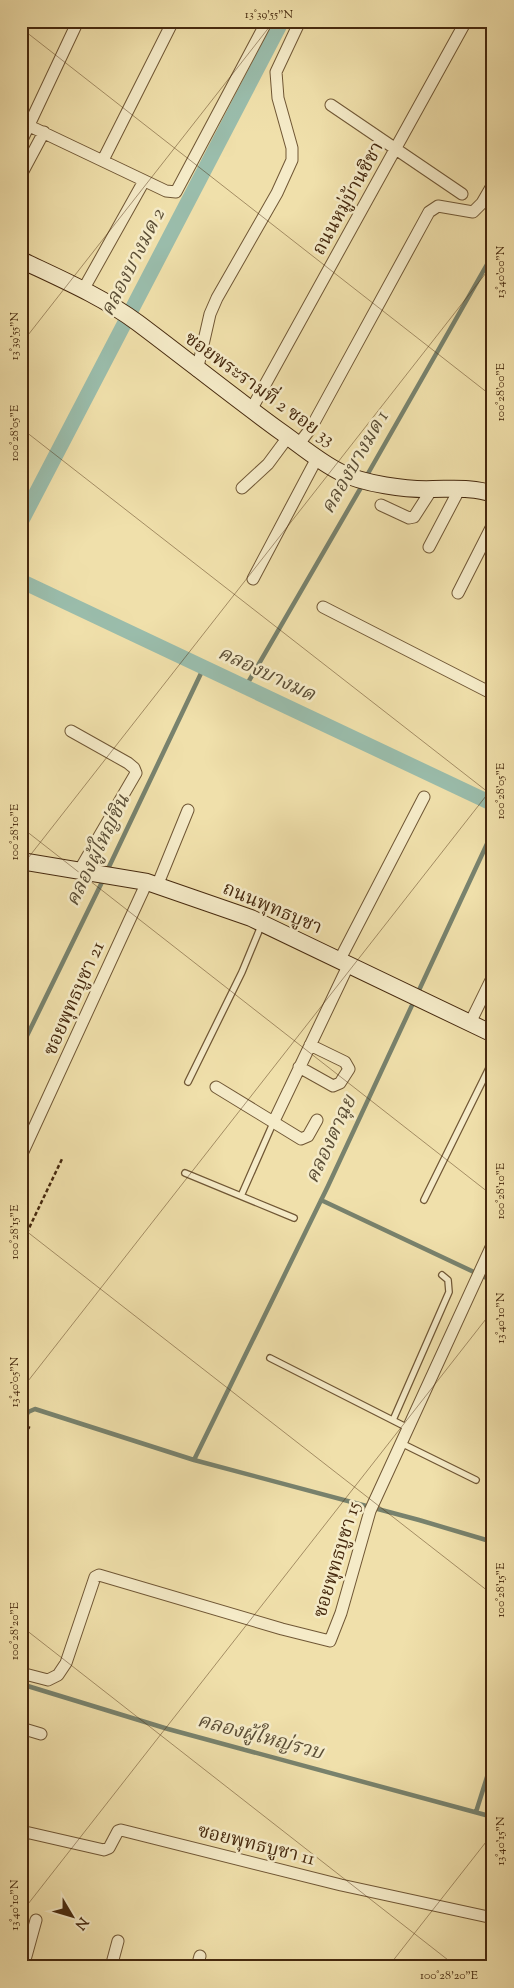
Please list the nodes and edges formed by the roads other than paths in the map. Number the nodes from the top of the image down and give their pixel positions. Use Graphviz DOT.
graph roads {
  1 [pos="78,21"];
  2 [pos="173,21"];
  3 [pos="267,21"];
  4 [pos="300,21"];
  5 [pos="466,21"];
  6 [pos="331,105"];
  7 [pos="25,124"];
  8 [pos="44,132"];
  9 [pos="21,142"];
  10 [pos="397,148"];
  11 [pos="103,160"];
  12 [pos="21,175"];
  13 [pos="144,181"];
  14 [pos="493,184"];
  15 [pos="462,194"];
  16 [pos="21,260"];
  17 [pos="83,290"];
  18 [pos="197,370"];
  19 [pos="251,410"];
  20 [pos="293,441"];
  21 [pos="317,458"];
  22 [pos="242,488"];
  23 [pos="460,488"];
  24 [pos="432,490"];
  25 [pos="493,494"];
  26 [pos="381,505"];
  27 [pos="493,524"];
  28 [pos="429,547"];
  29 [pos="253,579"];
  30 [pos="458,592"];
  31 [pos="323,607"];
  32 [pos="493,694"];
  33 [pos="71,731"];
  34 [pos="424,797"];
  35 [pos="188,810"];
  36 [pos="21,861"];
  37 [pos="86,872"];
  38 [pos="152,884"];
  39 [pos="262,924"];
  40 [pos="344,964"];
  41 [pos="493,976"];
  42 [pos="470,1023"];
  43 [pos="493,1034"];
  44 [pos="310,1045"];
  45 [pos="493,1060"];
  46 [pos="299,1067"];
  47 [pos="188,1082"];
  48 [pos="216,1087"];
  49 [pos="317,1120"];
  50 [pos="274,1121"];
  51 [pos="21,1156"];
  52 [pos="185,1173"];
  53 [pos="241,1196"];
  54 [pos="424,1200"];
  55 [pos="294,1218"];
  56 [pos="493,1243"];
  57 [pos="442,1274"];
  58 [pos="270,1358"];
  59 [pos="393,1420"];
  60 [pos="408,1428"];
  61 [pos="401,1443"];
  62 [pos="476,1480"];
  63 [pos="21,1672"];
  64 [pos="21,1728"];
  65 [pos="41,1734"];
  66 [pos="24,1832"];
  67 [pos="21,1853"];
  68 [pos="493,1918"];
  69 [pos="36,1920"];
  70 [pos="118,1941"];
  71 [pos="24,1967"];
  72 [pos="111,1967"];
  1 -- 7 [label="street"];
  2 -- 11 [label="street"];
  3 -- 13 [label="street"];
  4 -- 18 [label="street"];
  5 -- 10 [label="street, ถนนหมู่บ้านชิชา"];
  6 -- 10 [label="street"];
  7 -- 8 [label="street"];
  7 -- 9 [label="street"];
  8 -- 11 [label="street"];
  8 -- 12 [label="street"];
  10 -- 15 [label="street"];
  10 -- 19 [label="street, ถนนหมู่บ้านชิชา"];
  11 -- 13 [label="street"];
  13 -- 17 [label="street"];
  14 -- 20 [label="street"];
  16 -- 17 [label="street, ซอยพระรามที่ 2 ซอย 33"];
  17 -- 18 [label="street, ซอยพระรามที่ 2 ซอย 33"];
  18 -- 19 [label="street, ซอยพระรามที่ 2 ซอย 33"];
  19 -- 20 [label="street, ซอยพระรามที่ 2 ซอย 33"];
  20 -- 21 [label="street, ซอยพระรามที่ 2 ซอย 33"];
  20 -- 22 [label="street"];
  21 -- 24 [label="street, ซอยพระรามที่ 2 ซอย 33"];
  21 -- 29 [label="street"];
  23 -- 24 [label="street, ซอยพระรามที่ 2 ซอย 33"];
  23 -- 25 [label="street, ซอยพระรามที่ 2 ซอย 33"];
  23 -- 28 [label="street"];
  24 -- 26 [label="street"];
  27 -- 30 [label="street"];
  31 -- 32 [label="street"];
  33 -- 37 [label="street"];
  34 -- 40 [label="street"];
  35 -- 38 [label="street, ซอยพุทธบูชา 21"];
  36 -- 37 [label="street, ถนนพุทธบูชา"];
  37 -- 38 [label="street, ถนนพุทธบูชา"];
  38 -- 39 [label="street, ถนนพุทธบูชา"];
  38 -- 51 [label="street, ซอยพุทธบูชา 21"];
  39 -- 40 [label="street, ถนนพุทธบูชา"];
  39 -- 47 [label="lane"];
  40 -- 42 [label="street, ถนนพุทธบูชา"];
  40 -- 44 [label="street"];
  41 -- 42 [label="street"];
  42 -- 43 [label="street, ถนนพุทธบูชา"];
  44 -- 46 [label="street"];
  44 -- 46 [label="street"];
  45 -- 54 [label="lane"];
  46 -- 50 [label="street"];
  48 -- 50 [label="street"];
  49 -- 50 [label="street"];
  50 -- 53 [label="lane"];
  52 -- 53 [label="lane"];
  53 -- 55 [label="lane"];
  56 -- 60 [label="street, ซอยพุทธบูชา 15"];
  57 -- 59 [label="lane"];
  58 -- 59 [label="lane"];
  59 -- 60 [label="lane"];
  60 -- 61 [label="street, ซอยพุทธบูชา 15"];
  61 -- 62 [label="lane"];
  61 -- 63 [label="street, ซอยพุทธบูชา 15"];
  64 -- 65 [label="street"];
  66 -- 67 [label="lane"];
  66 -- 68 [label="street, ซอยพุทธบูชา 11"];
  69 -- 71 [label="street"];
  70 -- 72 [label="street"];
}
